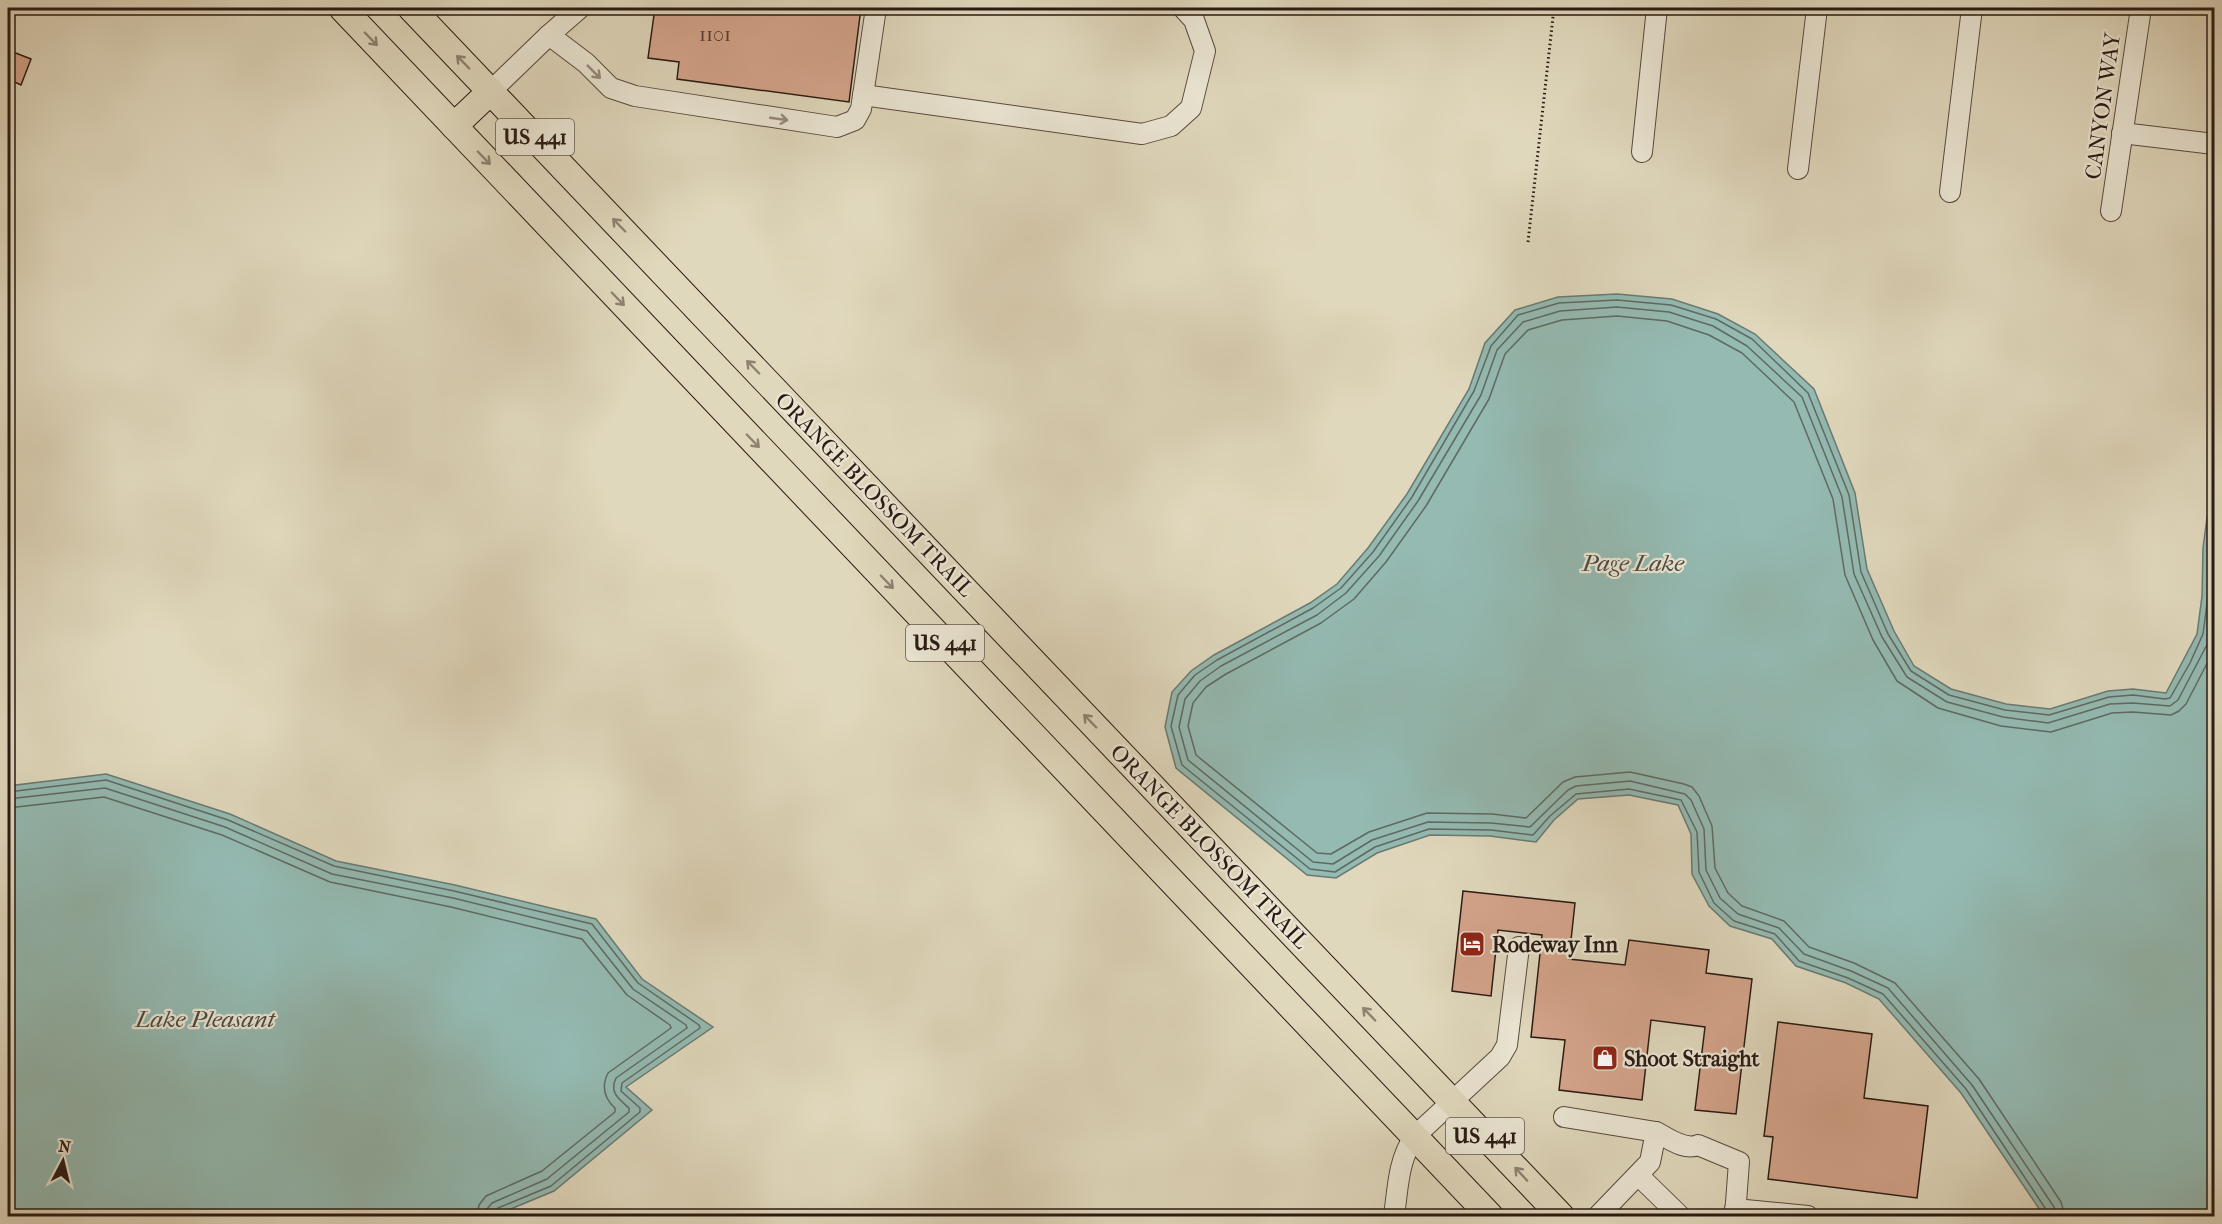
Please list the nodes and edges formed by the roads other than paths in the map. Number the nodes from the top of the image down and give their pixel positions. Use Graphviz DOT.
graph roads {
  1 [pos="342,8"];
  2 [pos="411,8"];
  3 [pos="876,8"];
  4 [pos="1183,8"];
  5 [pos="1657,8"];
  6 [pos="1817,8"];
  7 [pos="1972,8"];
  8 [pos="2140,8"];
  9 [pos="575,9"];
  10 [pos="549,35"];
  11 [pos="491,91"];
  12 [pos="863,95"];
  13 [pos="454,126"];
  14 [pos="2121,133"];
  15 [pos="2214,144"];
  16 [pos="1642,152"];
  17 [pos="1798,169"];
  18 [pos="1950,192"];
  19 [pos="2111,211"];
  20 [pos="1519,947"];
  21 [pos="1452,1101"];
  22 [pos="1564,1117"];
  23 [pos="1656,1132"];
  24 [pos="1414,1137"];
  25 [pos="1638,1175"];
  26 [pos="1735,1213"];
  27 [pos="1394,1216"];
  28 [pos="1490,1216"];
  29 [pos="1561,1216"];
  30 [pos="1598,1216"];
  31 [pos="1680,1216"];
  32 [pos="1808,1216"];
  1 -- 13 [label="main road, US 441, one-way"];
  11 -- 2 [label="main road, ORANGE BLOSSOM TRAIL / US 441, one-way"];
  3 -- 12 [label="street"];
  4 -- 12 [label="street"];
  5 -- 16 [label="street"];
  6 -- 17 [label="street"];
  7 -- 18 [label="street"];
  8 -- 14 [label="street, CANYON WAY"];
  9 -- 10 [label="street"];
  10 -- 11 [label="street"];
  10 -- 12 [label="street, one-way"];
  11 -- 13 [label="main road"];
  21 -- 11 [label="main road, ORANGE BLOSSOM TRAIL / US 441, one-way"];
  13 -- 24 [label="main road, US 441, one-way"];
  14 -- 15 [label="street"];
  14 -- 19 [label="street, CANYON WAY"];
  20 -- 21 [label="street"];
  21 -- 24 [label="street"];
  29 -- 21 [label="main road, ORANGE BLOSSOM TRAIL / US 441, one-way"];
  22 -- 23 [label="street"];
  23 -- 25 [label="street"];
  23 -- 26 [label="street"];
  24 -- 27 [label="street"];
  24 -- 28 [label="main road, US 441"];
  25 -- 30 [label="street"];
  25 -- 31 [label="street"];
  26 -- 32 [label="street"];
}
